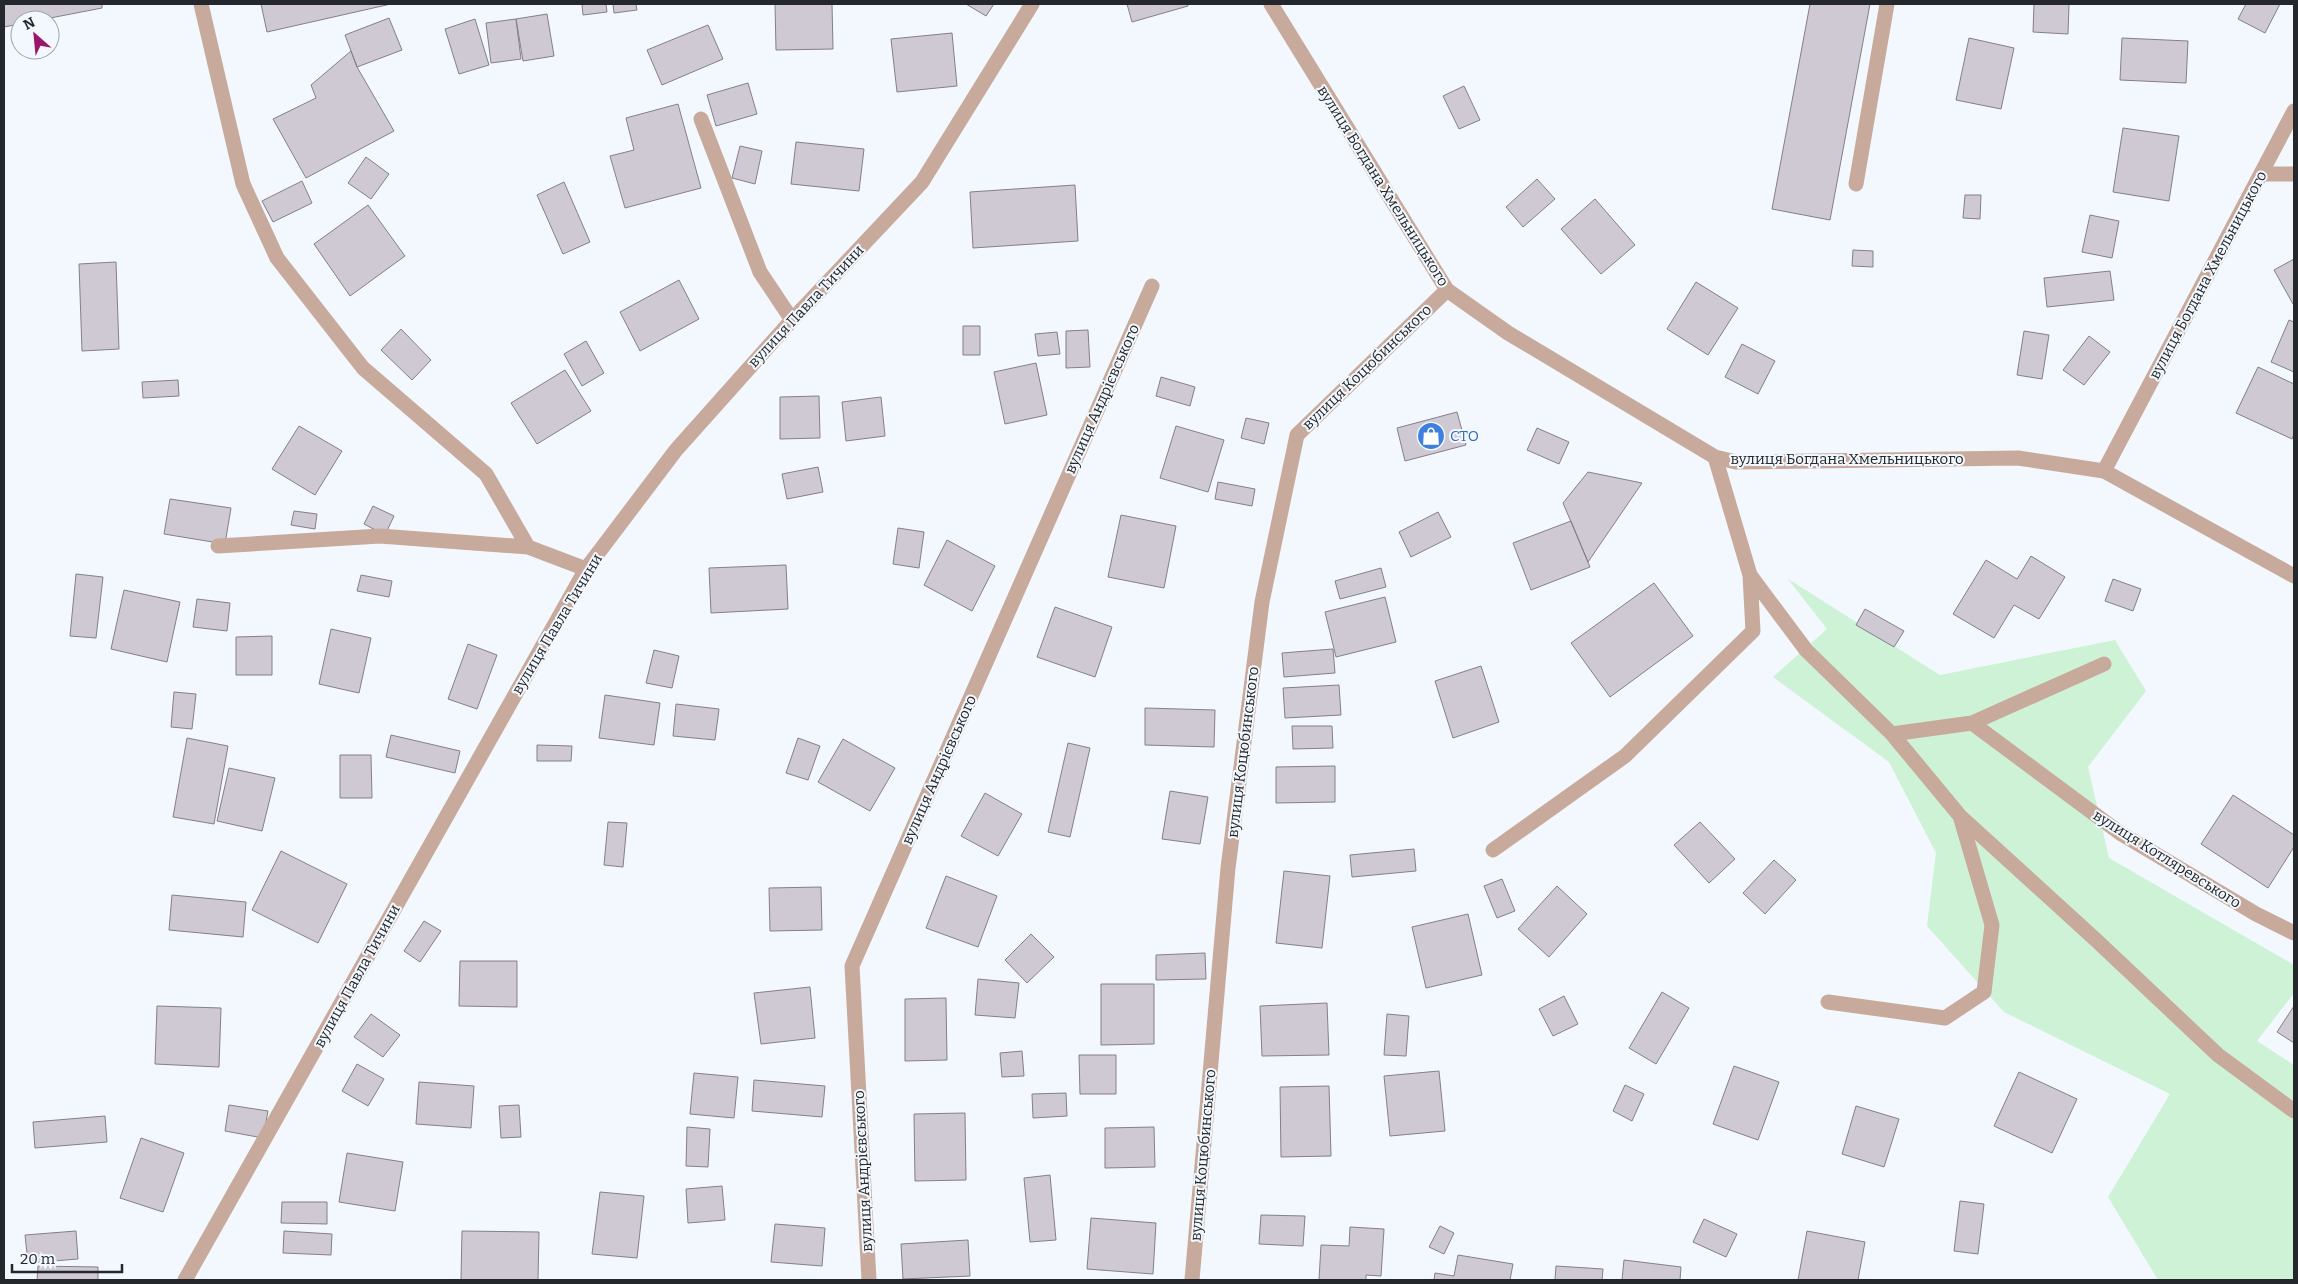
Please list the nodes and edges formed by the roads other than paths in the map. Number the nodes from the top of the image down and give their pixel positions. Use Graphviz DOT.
graph roads {
  1 [pos="201,4"];
  2 [pos="1032,4"];
  3 [pos="1271,4"];
  4 [pos="1886,4"];
  5 [pos="2294,111"];
  6 [pos="701,119"];
  7 [pos="2263,174"];
  8 [pos="2294,174"];
  9 [pos="1856,184"];
  10 [pos="1152,286"];
  11 [pos="1447,290"];
  12 [pos="792,320"];
  13 [pos="1715,457"];
  14 [pos="2104,471"];
  15 [pos="218,546"];
  16 [pos="528,548"];
  17 [pos="586,569"];
  18 [pos="1750,575"];
  19 [pos="2294,576"];
  20 [pos="2104,664"];
  21 [pos="1972,723"];
  22 [pos="1892,734"];
  23 [pos="1960,816"];
  24 [pos="1492,850"];
  25 [pos="2294,933"];
  26 [pos="1828,1002"];
  27 [pos="2294,1111"];
  28 [pos="185,1280"];
  29 [pos="869,1280"];
  30 [pos="1192,1280"];
  1 -- 16 [label="street"];
  2 -- 12 [label="street, вулиця Павла Тичини"];
  3 -- 11 [label="street, вулиця Богдана Хмельницького"];
  4 -- 9 [label="street"];
  5 -- 7 [label="street, вулиця Богдана Хмельницького"];
  6 -- 12 [label="street"];
  7 -- 8 [label="street"];
  7 -- 14 [label="street, вулиця Богдана Хмельницького"];
  10 -- 29 [label="street, вулиця Андрієвського"];
  11 -- 13 [label="street, вулиця Богдана Хмельницького"];
  11 -- 30 [label="street, вулиця Коцюбинського"];
  12 -- 17 [label="street, вулиця Павла Тичини"];
  13 -- 14 [label="street, вулиця Богдана Хмельницького"];
  13 -- 18 [label="street"];
  14 -- 19 [label="street"];
  15 -- 16 [label="street"];
  16 -- 17 [label="street"];
  17 -- 28 [label="street, вулиця Павла Тичини"];
  18 -- 22 [label="street"];
  18 -- 24 [label="street"];
  20 -- 21 [label="street"];
  21 -- 22 [label="street"];
  21 -- 25 [label="street, вулиця Котляревського"];
  22 -- 23 [label="street"];
  23 -- 26 [label="street"];
  23 -- 27 [label="street"];
}
